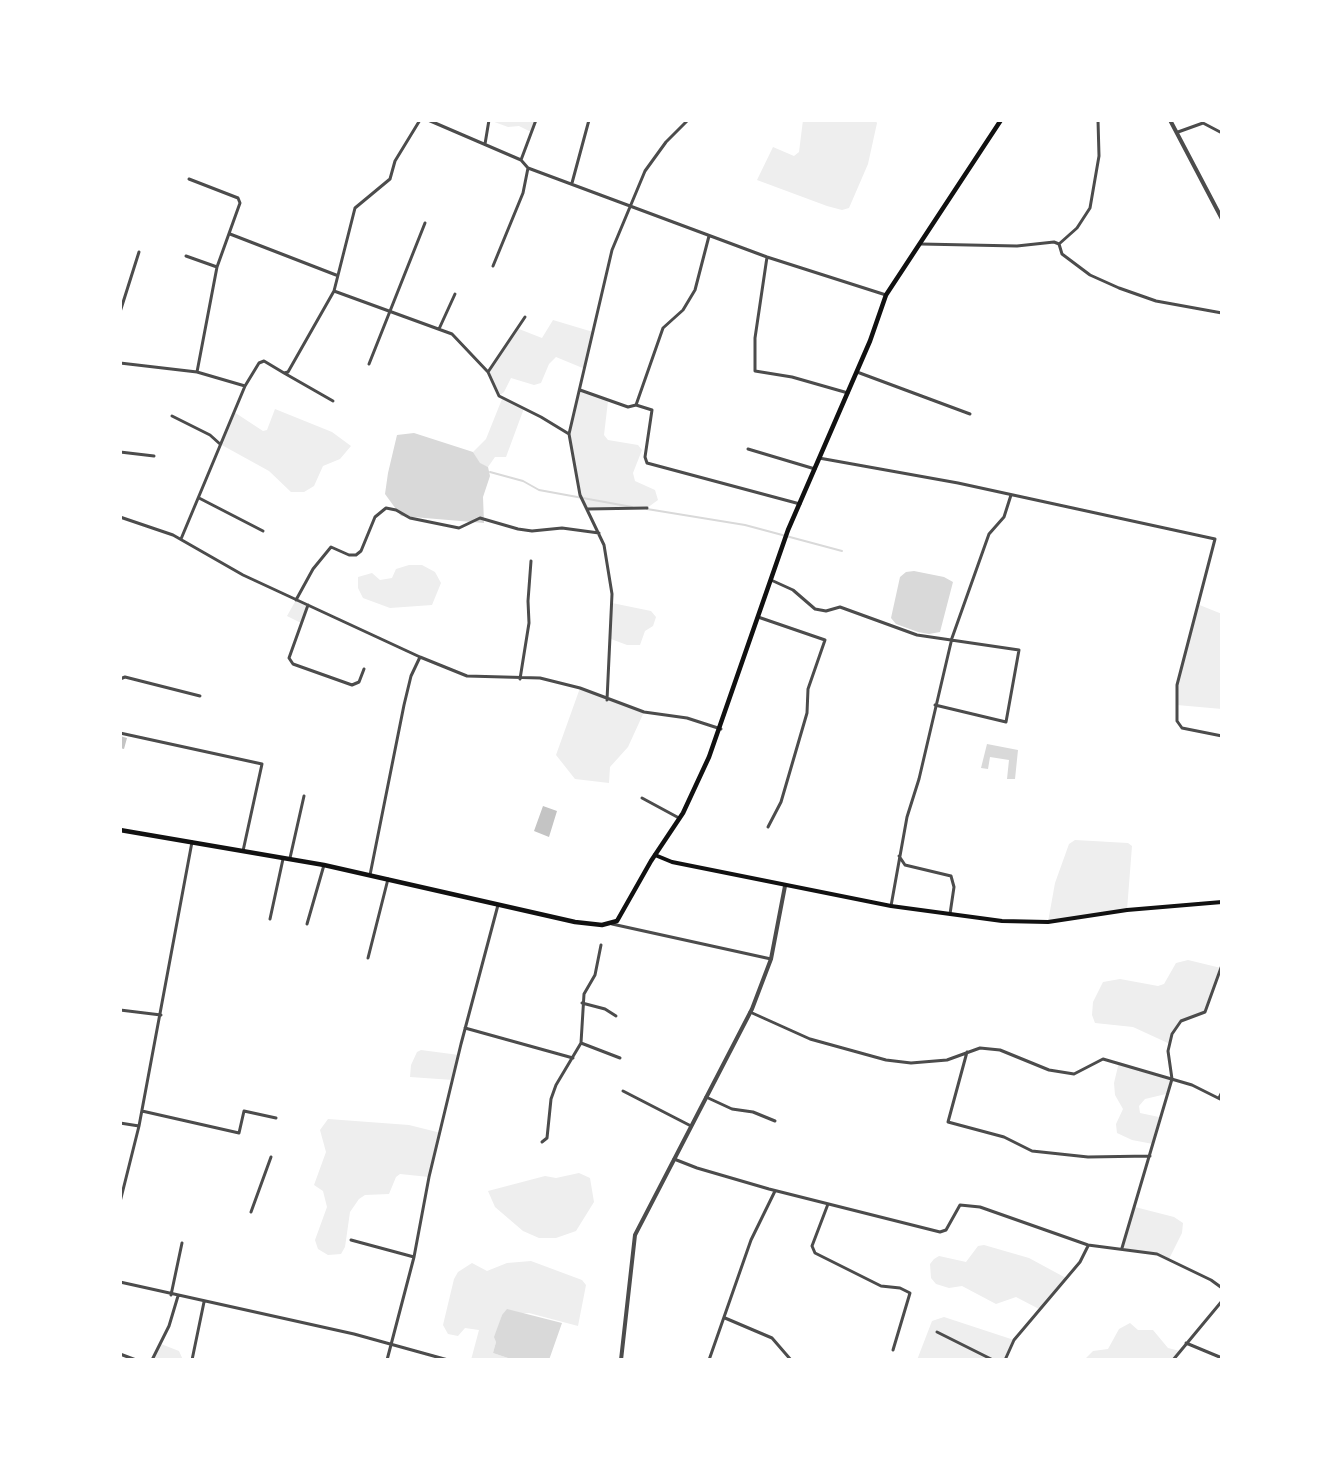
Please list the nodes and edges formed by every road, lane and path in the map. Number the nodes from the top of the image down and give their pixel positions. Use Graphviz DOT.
graph roads {
  1 [pos="420,120"];
  2 [pos="428,120"];
  3 [pos="489,120"];
  4 [pos="536,120"];
  5 [pos="589,120"];
  6 [pos="688,120"];
  7 [pos="1000,120"];
  8 [pos="1098,120"];
  9 [pos="1170,120"];
  10 [pos="1178,132"];
  11 [pos="1222,133"];
  12 [pos="484,144"];
  13 [pos="521,160"];
  14 [pos="528,168"];
  15 [pos="189,179"];
  16 [pos="573,183"];
  17 [pos="628,206"];
  18 [pos="1222,219"];
  19 [pos="425,223"];
  20 [pos="230,234"];
  21 [pos="709,235"];
  22 [pos="921,244"];
  23 [pos="1059,244"];
  24 [pos="139,252"];
  25 [pos="186,256"];
  26 [pos="767,257"];
  27 [pos="493,266"];
  28 [pos="217,267"];
  29 [pos="336,275"];
  30 [pos="334,291"];
  31 [pos="455,294"];
  32 [pos="886,295"];
  33 [pos="388,310"];
  34 [pos="120,312"];
  35 [pos="1222,313"];
  36 [pos="525,317"];
  37 [pos="439,329"];
  38 [pos="120,363"];
  39 [pos="369,364"];
  40 [pos="197,372"];
  41 [pos="488,372"];
  42 [pos="857,372"];
  43 [pos="284,373"];
  44 [pos="245,386"];
  45 [pos="580,390"];
  46 [pos="848,393"];
  47 [pos="333,401"];
  48 [pos="636,405"];
  49 [pos="970,414"];
  50 [pos="172,416"];
  51 [pos="568,434"];
  52 [pos="220,444"];
  53 [pos="748,449"];
  54 [pos="120,452"];
  55 [pos="154,456"];
  56 [pos="819,458"];
  57 [pos="815,469"];
  58 [pos="1011,495"];
  59 [pos="199,498"];
  60 [pos="800,504"];
  61 [pos="587,508"];
  62 [pos="647,508"];
  63 [pos="120,518"];
  64 [pos="263,531"];
  65 [pos="598,533"];
  66 [pos="181,539"];
  67 [pos="531,561"];
  68 [pos="770,579"];
  69 [pos="296,600"];
  70 [pos="308,605"];
  71 [pos="758,617"];
  72 [pos="952,638"];
  73 [pos="420,657"];
  74 [pos="364,669"];
  75 [pos="120,679"];
  76 [pos="520,679"];
  77 [pos="200,696"];
  78 [pos="607,700"];
  79 [pos="934,705"];
  80 [pos="721,729"];
  81 [pos="120,733"];
  82 [pos="1222,736"];
  83 [pos="304,796"];
  84 [pos="642,798"];
  85 [pos="679,818"];
  86 [pos="768,827"];
  87 [pos="120,830"];
  88 [pos="192,841"];
  89 [pos="243,851"];
  90 [pos="655,855"];
  91 [pos="899,856"];
  92 [pos="283,859"];
  93 [pos="290,860"];
  94 [pos="324,865"];
  95 [pos="369,875"];
  96 [pos="388,879"];
  97 [pos="785,886"];
  98 [pos="1222,902"];
  99 [pos="498,905"];
  100 [pos="891,906"];
  101 [pos="950,914"];
  102 [pos="270,919"];
  103 [pos="307,924"];
  104 [pos="612,924"];
  105 [pos="601,945"];
  106 [pos="368,958"];
  107 [pos="771,959"];
  108 [pos="1222,965"];
  109 [pos="582,1003"];
  110 [pos="120,1010"];
  111 [pos="750,1012"];
  112 [pos="161,1015"];
  113 [pos="616,1016"];
  114 [pos="465,1028"];
  115 [pos="581,1043"];
  116 [pos="967,1052"];
  117 [pos="573,1058"];
  118 [pos="620,1058"];
  119 [pos="1172,1079"];
  120 [pos="623,1091"];
  121 [pos="1222,1092"];
  122 [pos="706,1097"];
  123 [pos="1221,1099"];
  124 [pos="142,1111"];
  125 [pos="276,1118"];
  126 [pos="775,1121"];
  127 [pos="120,1123"];
  128 [pos="139,1126"];
  129 [pos="691,1126"];
  130 [pos="542,1142"];
  131 [pos="1150,1156"];
  132 [pos="272,1157"];
  133 [pos="673,1158"];
  134 [pos="775,1191"];
  135 [pos="120,1202"];
  136 [pos="828,1204"];
  137 [pos="251,1212"];
  138 [pos="351,1240"];
  139 [pos="182,1243"];
  140 [pos="1088,1245"];
  141 [pos="1122,1248"];
  142 [pos="414,1257"];
  143 [pos="120,1282"];
  144 [pos="1222,1288"];
  145 [pos="171,1294"];
  146 [pos="178,1296"];
  147 [pos="1222,1301"];
  148 [pos="204,1302"];
  149 [pos="725,1318"];
  150 [pos="937,1332"];
  151 [pos="390,1343"];
  152 [pos="1186,1343"];
  153 [pos="893,1350"];
  154 [pos="120,1354"];
  155 [pos="1222,1358"];
  156 [pos="136,1360"];
  157 [pos="152,1360"];
  158 [pos="192,1360"];
  159 [pos="387,1360"];
  160 [pos="448,1360"];
  161 [pos="621,1360"];
  162 [pos="709,1360"];
  163 [pos="791,1360"];
  164 [pos="993,1360"];
  165 [pos="1005,1360"];
  166 [pos="1173,1360"];
  1 -- 29 [label="street"];
  2 -- 12 [label="street"];
  3 -- 12 [label="street"];
  4 -- 13 [label="street"];
  5 -- 16 [label="street"];
  6 -- 17 [label="street"];
  7 -- 22 [label="main road"];
  8 -- 23 [label="street"];
  9 -- 10 [label="street"];
  10 -- 11 [label="street"];
  10 -- 18 [label="street"];
  12 -- 13 [label="street"];
  13 -- 14 [label="street"];
  14 -- 16 [label="street"];
  14 -- 27 [label="street"];
  15 -- 20 [label="street"];
  16 -- 17 [label="street"];
  17 -- 21 [label="street"];
  17 -- 45 [label="street"];
  19 -- 33 [label="street"];
  20 -- 28 [label="street"];
  20 -- 29 [label="street"];
  21 -- 26 [label="street"];
  21 -- 48 [label="street"];
  22 -- 23 [label="street"];
  22 -- 32 [label="main road"];
  23 -- 35 [label="street"];
  24 -- 34 [label="street"];
  25 -- 28 [label="street"];
  26 -- 32 [label="street"];
  26 -- 46 [label="street"];
  28 -- 40 [label="street"];
  29 -- 30 [label="street"];
  30 -- 33 [label="street"];
  30 -- 43 [label="street"];
  31 -- 37 [label="street"];
  32 -- 42 [label="main road"];
  33 -- 37 [label="street"];
  33 -- 39 [label="street"];
  36 -- 41 [label="street"];
  37 -- 41 [label="street"];
  38 -- 40 [label="street"];
  40 -- 44 [label="street"];
  41 -- 51 [label="street"];
  42 -- 46 [label="main road"];
  42 -- 49 [label="street"];
  43 -- 44 [label="street"];
  43 -- 47 [label="street"];
  44 -- 52 [label="street"];
  45 -- 48 [label="street"];
  45 -- 51 [label="street"];
  46 -- 56 [label="main road"];
  48 -- 60 [label="street"];
  50 -- 52 [label="street"];
  51 -- 61 [label="street"];
  52 -- 59 [label="street"];
  53 -- 57 [label="street"];
  54 -- 55 [label="street"];
  56 -- 57 [label="main road"];
  56 -- 58 [label="street"];
  57 -- 60 [label="main road"];
  58 -- 72 [label="street"];
  58 -- 82 [label="street"];
  59 -- 64 [label="street"];
  59 -- 66 [label="street"];
  60 -- 68 [label="main road"];
  61 -- 62 [label="street"];
  61 -- 65 [label="street"];
  63 -- 66 [label="street"];
  65 -- 69 [label="street"];
  65 -- 78 [label="street"];
  66 -- 69 [label="street"];
  67 -- 76 [label="street"];
  68 -- 71 [label="main road"];
  68 -- 72 [label="street"];
  69 -- 70 [label="street"];
  70 -- 73 [label="street"];
  70 -- 74 [label="street"];
  71 -- 80 [label="main road"];
  71 -- 86 [label="street"];
  72 -- 79 [label="street"];
  72 -- 79 [label="street"];
  73 -- 76 [label="street"];
  73 -- 95 [label="street"];
  75 -- 77 [label="street"];
  76 -- 78 [label="street"];
  78 -- 80 [label="street"];
  79 -- 91 [label="street"];
  80 -- 85 [label="main road"];
  81 -- 89 [label="street"];
  83 -- 93 [label="street"];
  84 -- 85 [label="street"];
  85 -- 90 [label="main road"];
  87 -- 88 [label="main road"];
  88 -- 89 [label="main road"];
  88 -- 112 [label="street"];
  89 -- 92 [label="main road"];
  90 -- 97 [label="main road"];
  90 -- 104 [label="main road"];
  91 -- 100 [label="street"];
  91 -- 101 [label="street"];
  92 -- 93 [label="main road"];
  92 -- 102 [label="street"];
  93 -- 94 [label="main road"];
  94 -- 95 [label="main road"];
  94 -- 103 [label="street"];
  95 -- 96 [label="main road"];
  96 -- 99 [label="main road"];
  96 -- 106 [label="street"];
  97 -- 100 [label="main road"];
  97 -- 107 [label="street"];
  98 -- 101 [label="main road"];
  99 -- 104 [label="main road"];
  99 -- 114 [label="street"];
  100 -- 101 [label="main road"];
  104 -- 107 [label="street"];
  105 -- 109 [label="street"];
  107 -- 111 [label="street"];
  108 -- 119 [label="street"];
  109 -- 113 [label="street"];
  109 -- 115 [label="street"];
  110 -- 112 [label="street"];
  111 -- 116 [label="street"];
  111 -- 122 [label="street"];
  112 -- 124 [label="street"];
  114 -- 117 [label="street"];
  114 -- 142 [label="street"];
  115 -- 117 [label="street"];
  115 -- 118 [label="street"];
  116 -- 119 [label="street"];
  116 -- 131 [label="street"];
  117 -- 130 [label="street"];
  119 -- 123 [label="street"];
  119 -- 131 [label="street"];
  120 -- 129 [label="street"];
  121 -- 123 [label="street"];
  122 -- 126 [label="street"];
  122 -- 129 [label="street"];
  124 -- 125 [label="street"];
  124 -- 128 [label="street"];
  127 -- 128 [label="street"];
  128 -- 135 [label="street"];
  129 -- 133 [label="street"];
  131 -- 141 [label="street"];
  132 -- 137 [label="street"];
  133 -- 134 [label="street"];
  133 -- 161 [label="street"];
  134 -- 136 [label="street"];
  134 -- 149 [label="street"];
  136 -- 140 [label="street"];
  136 -- 153 [label="street"];
  138 -- 142 [label="street"];
  139 -- 145 [label="street"];
  140 -- 141 [label="street"];
  140 -- 165 [label="street"];
  141 -- 144 [label="street"];
  142 -- 151 [label="street"];
  143 -- 145 [label="street"];
  145 -- 146 [label="street"];
  146 -- 148 [label="street"];
  146 -- 157 [label="street"];
  147 -- 152 [label="street"];
  148 -- 151 [label="street"];
  148 -- 158 [label="street"];
  149 -- 162 [label="street"];
  149 -- 163 [label="street"];
  150 -- 164 [label="street"];
  151 -- 159 [label="street"];
  151 -- 160 [label="street"];
  152 -- 155 [label="street"];
  152 -- 166 [label="street"];
  154 -- 156 [label="street"];
}
